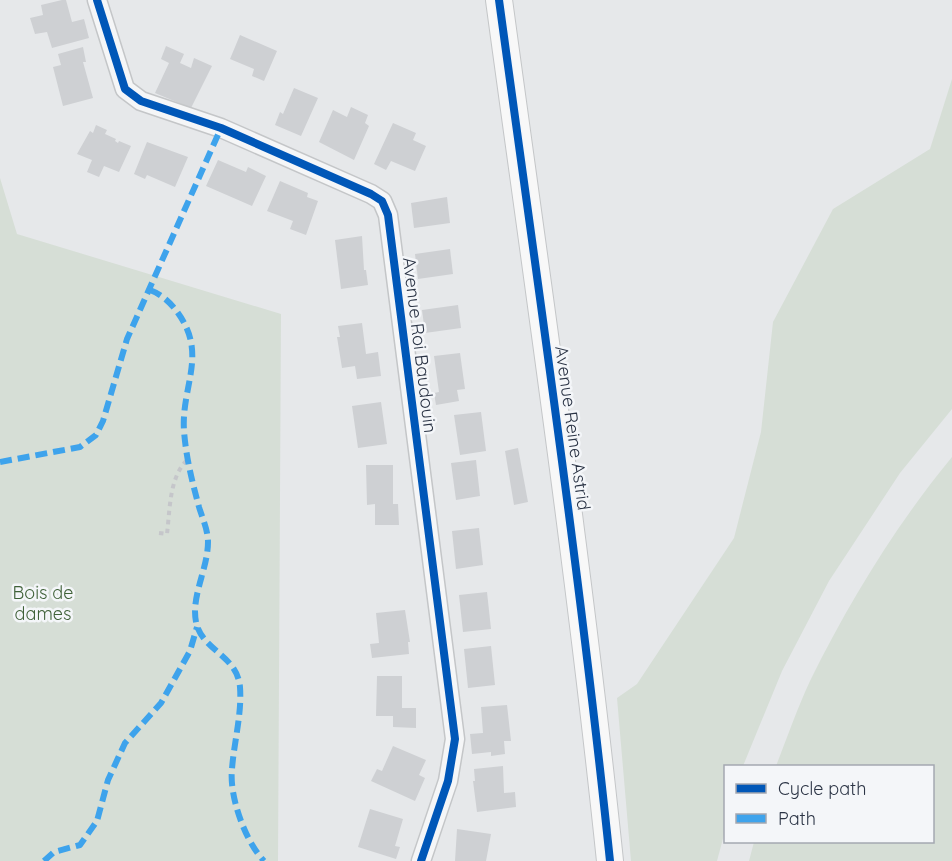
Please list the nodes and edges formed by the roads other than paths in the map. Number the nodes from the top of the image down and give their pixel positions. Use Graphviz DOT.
graph roads {
  1 [pos="97,0"];
  2 [pos="499,0"];
  3 [pos="420,861"];
  4 [pos="610,861"];
  1 -- 3 [label="street, Avenue Roi Baudouin"];
  2 -- 4 [label="main road, Avenue Reine Astrid"];
}
